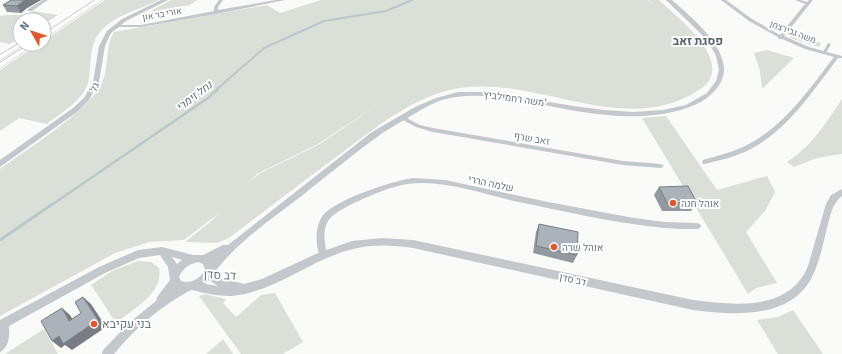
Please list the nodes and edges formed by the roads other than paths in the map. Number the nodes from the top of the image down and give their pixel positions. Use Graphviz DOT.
graph roads {
  1 [pos="46,0"];
  2 [pos="90,0"];
  3 [pos="99,0"];
  4 [pos="165,0"];
  5 [pos="221,0"];
  6 [pos="283,0"];
  7 [pos="669,0"];
  8 [pos="723,0"];
  9 [pos="796,0"];
  10 [pos="809,2"];
  11 [pos="30,10"];
  12 [pos="216,12"];
  13 [pos="52,25"];
  14 [pos="115,26"];
  15 [pos="52,32"];
  16 [pos="780,38"];
  17 [pos="829,44"];
  18 [pos="12,50"];
  19 [pos="21,52"];
  20 [pos="825,52"];
  21 [pos="840,56"];
  22 [pos="0,58"];
  23 [pos="0,66"];
  24 [pos="402,118"];
  25 [pos="705,162"];
  26 [pos="0,164"];
  27 [pos="661,166"];
  28 [pos="842,192"];
  29 [pos="697,226"];
  30 [pos="242,238"];
  31 [pos="162,251"];
  32 [pos="323,254"];
  33 [pos="199,259"];
  34 [pos="209,272"];
  35 [pos="175,278"];
  36 [pos="190,287"];
  37 [pos="245,288"];
  38 [pos="156,306"];
  39 [pos="2,325"];
  40 [pos="0,347"];
  41 [pos="107,354"];
  1 -- 11 [label="street"];
  2 -- 13 [label="main road"];
  3 -- 15 [label="main road"];
  4 -- 14 [label="street, גל"];
  5 -- 12 [label="street"];
  6 -- 12 [label="street, אורי בר און"];
  7 -- 24 [label="street, משה רחמילביץ'"];
  8 -- 16 [label="street, משה גבירצמן"];
  9 -- 10 [label="street"];
  10 -- 16 [label="street"];
  12 -- 14 [label="street, אורי בר און"];
  14 -- 26 [label="street, גל"];
  16 -- 20 [label="street, משה גבירצמן"];
  17 -- 20 [label="street"];
  18 -- 22 [label="main road"];
  19 -- 23 [label="main road"];
  20 -- 21 [label="street, משה גבירצמן"];
  21 -- 25 [label="street"];
  24 -- 27 [label="street, זאב שרף"];
  24 -- 30 [label="street, משה רחמילביץ'"];
  28 -- 32 [label="street, דב סדן"];
  29 -- 32 [label="street, שלמה הררי"];
  30 -- 33 [label="street, משה רחמילביץ'"];
  30 -- 34 [label="street, משה רחמילביץ'"];
  31 -- 33 [label="street"];
  31 -- 35 [label="street"];
  31 -- 39 [label="street"];
  32 -- 37 [label="street, דב סדן"];
  33 -- 34 [label="street"];
  33 -- 35 [label="street"];
  34 -- 36 [label="street"];
  34 -- 37 [label="street, דב סדן"];
  35 -- 36 [label="street"];
  35 -- 38 [label="street"];
  36 -- 37 [label="street, דב סדן"];
  36 -- 38 [label="street"];
  38 -- 41 [label="street"];
  39 -- 40 [label="street"];
}
